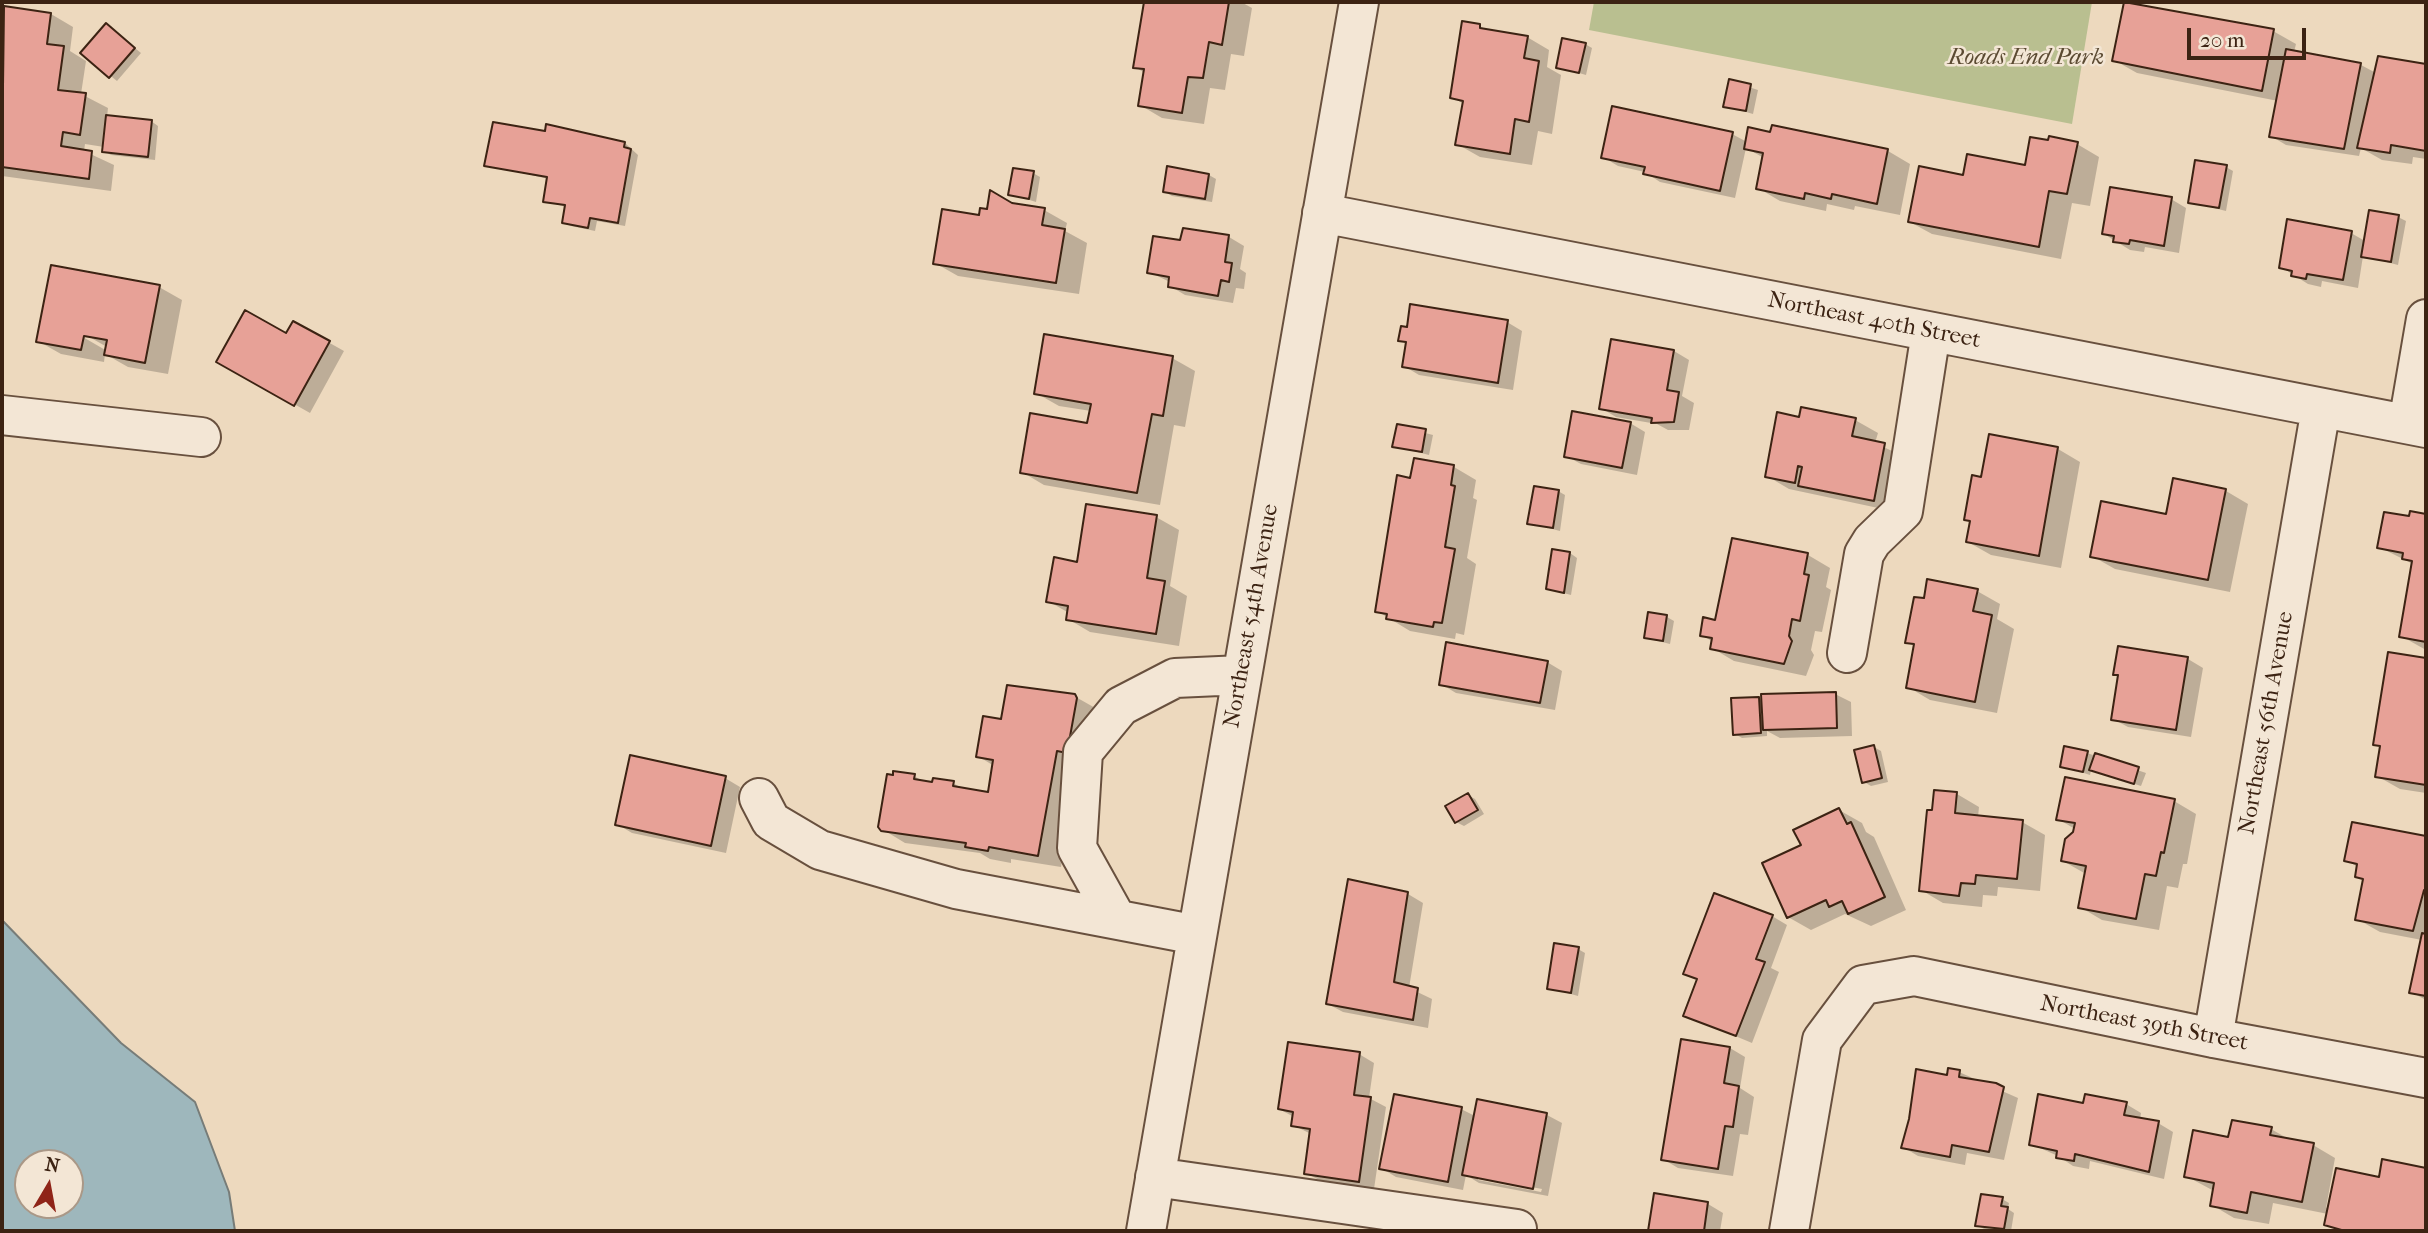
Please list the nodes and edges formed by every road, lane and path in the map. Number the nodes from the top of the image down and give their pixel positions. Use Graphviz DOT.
graph roads {
  1 [pos="1359,2"];
  2 [pos="1322,213"];
  3 [pos="2426,319"];
  4 [pos="1931,332"];
  5 [pos="2321,408"];
  6 [pos="2,415"];
  7 [pos="2417,426"];
  8 [pos="201,437"];
  9 [pos="1846,653"];
  10 [pos="1242,675"];
  11 [pos="759,798"];
  12 [pos="1116,918"];
  13 [pos="1197,935"];
  14 [pos="2213,1038"];
  15 [pos="2426,1078"];
  16 [pos="1155,1177"];
  17 [pos="1517,1229"];
  18 [pos="1146,1231"];
  19 [pos="1789,1231"];
  1 -- 2 [label="street, Northeast 54th Avenue"];
  2 -- 4 [label="street, Northeast 40th Street"];
  2 -- 10 [label="street, Northeast 54th Avenue"];
  3 -- 7 [label="street"];
  4 -- 5 [label="street, Northeast 40th Street"];
  4 -- 9 [label="street"];
  5 -- 7 [label="street, Northeast 40th Street"];
  5 -- 14 [label="street, Northeast 56th Avenue"];
  6 -- 8 [label="street"];
  10 -- 12 [label="street"];
  10 -- 13 [label="street, Northeast 54th Avenue"];
  11 -- 12 [label="street"];
  12 -- 13 [label="street"];
  13 -- 16 [label="street, Northeast 54th Avenue"];
  14 -- 15 [label="street, Northeast 39th Street"];
  14 -- 19 [label="street, Northeast 39th Street"];
  16 -- 17 [label="street"];
  16 -- 18 [label="street, Northeast 54th Avenue"];
}
